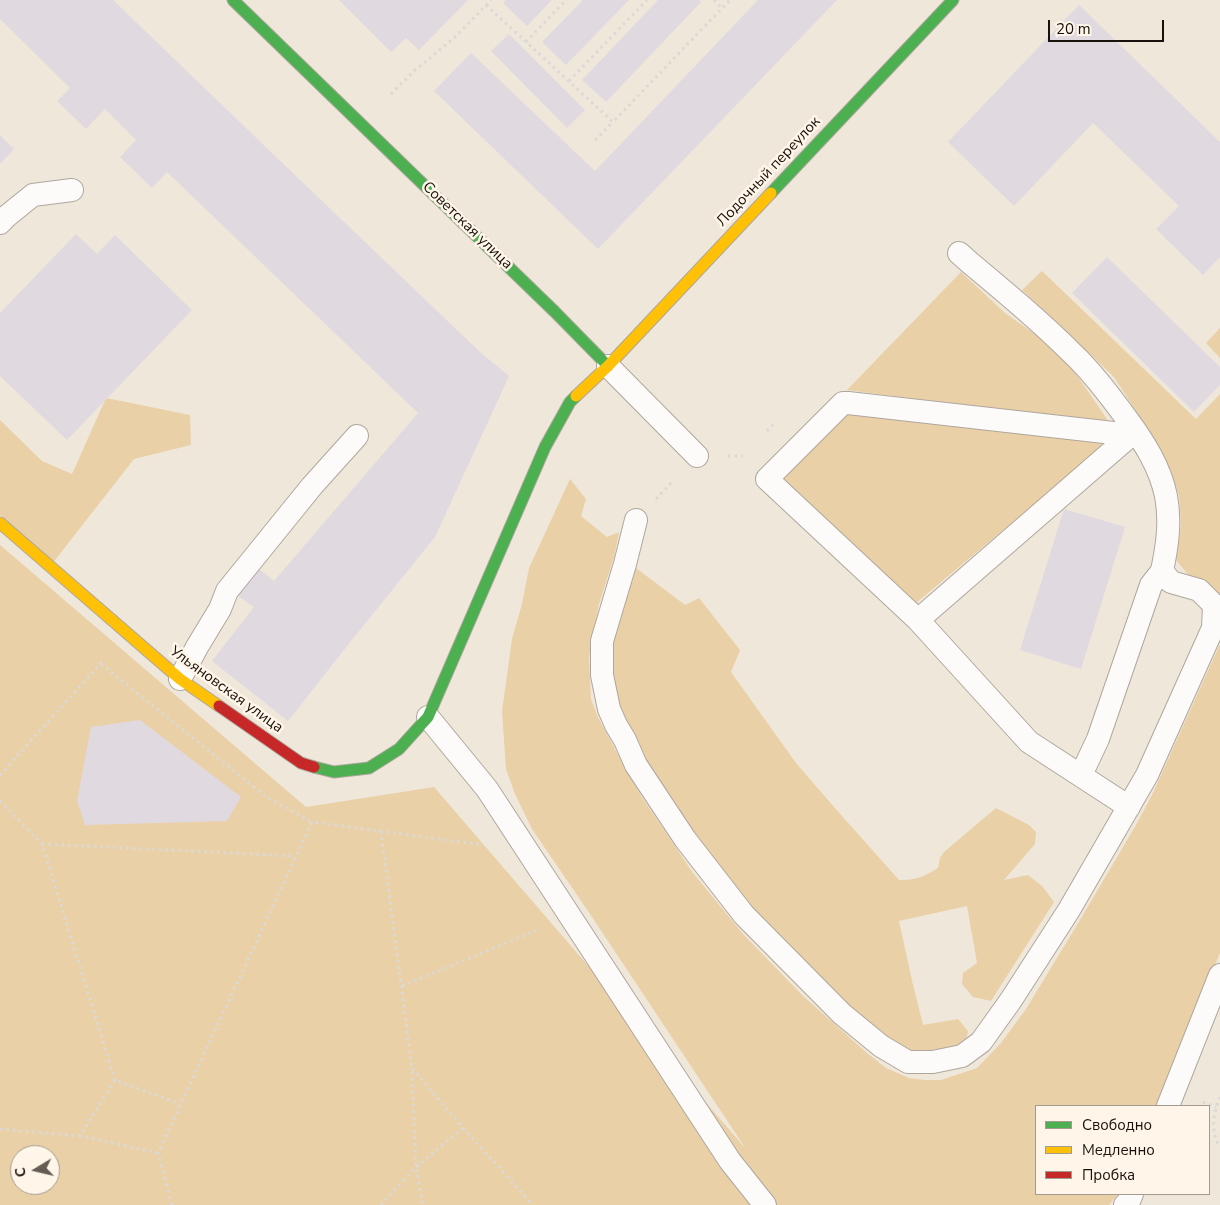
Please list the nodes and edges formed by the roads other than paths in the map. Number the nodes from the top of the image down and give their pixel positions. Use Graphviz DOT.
graph roads {
  1 [pos="233,0"];
  2 [pos="952,0"];
  3 [pos="72,190"];
  4 [pos="0,223"];
  5 [pos="960,253"];
  6 [pos="608,366"];
  7 [pos="1134,434"];
  8 [pos="357,436"];
  9 [pos="697,456"];
  10 [pos="636,520"];
  11 [pos="0,523"];
  12 [pos="1162,571"];
  13 [pos="918,620"];
  14 [pos="180,679"];
  15 [pos="428,717"];
  16 [pos="1081,775"];
  17 [pos="1129,807"];
  18 [pos="1220,975"];
  19 [pos="1168,1105"];
  20 [pos="765,1205"];
  1 -- 6 [label="street, Советская улица"];
  2 -- 6 [label="street, Лодочный переулок"];
  3 -- 4 [label="lane"];
  5 -- 7 [label="lane"];
  6 -- 9 [label="lane, Советская улица"];
  6 -- 15 [label="street, Лодочный переулок"];
  7 -- 12 [label="lane"];
  7 -- 13 [label="lane"];
  7 -- 13 [label="lane"];
  8 -- 14 [label="lane"];
  10 -- 17 [label="lane"];
  11 -- 14 [label="street, Ульяновская улица"];
  12 -- 16 [label="lane"];
  12 -- 17 [label="lane"];
  13 -- 16 [label="lane"];
  14 -- 15 [label="street, Ульяновская улица"];
  15 -- 20 [label="lane"];
  16 -- 17 [label="lane"];
  18 -- 19 [label="lane"];
}
